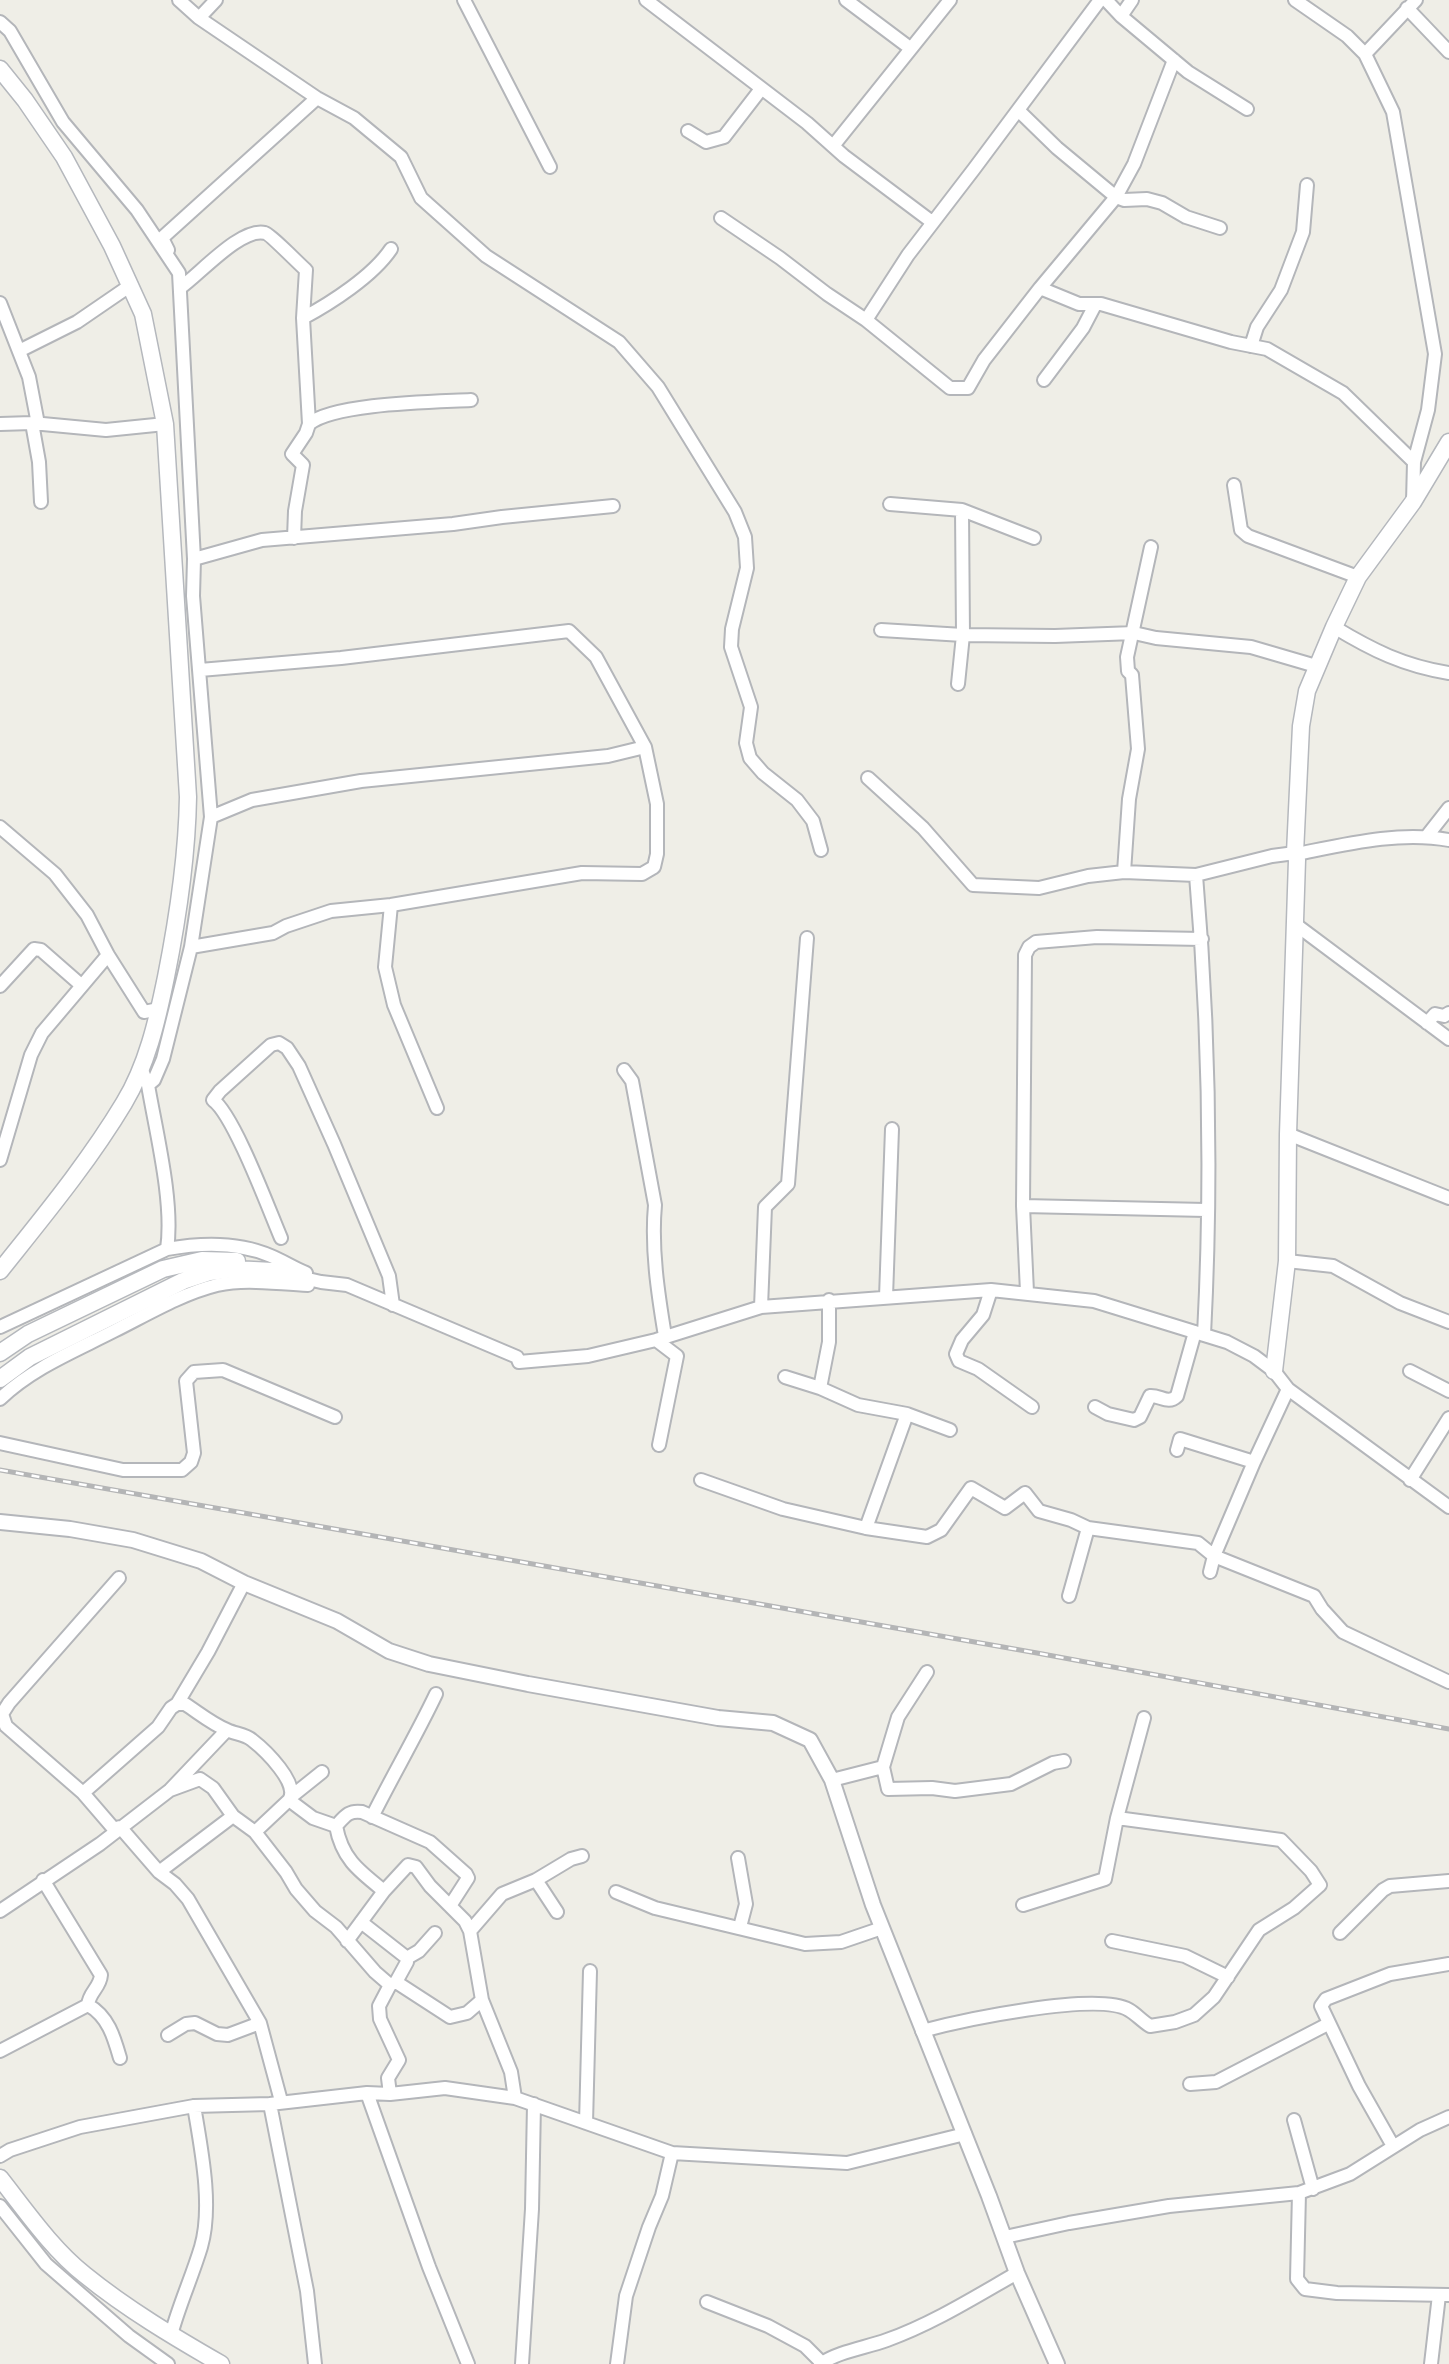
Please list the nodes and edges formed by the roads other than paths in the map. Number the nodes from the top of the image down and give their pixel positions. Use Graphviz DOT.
graph roads {
  1 [pos="179,0"];
  2 [pos="215,0"];
  3 [pos="464,0"];
  4 [pos="646,0"];
  5 [pos="846,0"];
  6 [pos="950,0"];
  7 [pos="1100,0"];
  8 [pos="1106,0"];
  9 [pos="1132,0"];
  10 [pos="1295,0"];
  11 [pos="1412,4"];
  12 [pos="1121,16"];
  13 [pos="199,18"];
  14 [pos="0,22"];
  15 [pos="910,48"];
  16 [pos="1449,52"];
  17 [pos="1365,54"];
  18 [pos="1174,61"];
  19 [pos="0,69"];
  20 [pos="761,89"];
  21 [pos="317,98"];
  22 [pos="1247,109"];
  23 [pos="1019,111"];
  24 [pos="688,131"];
  25 [pos="833,146"];
  26 [pos="550,167"];
  27 [pos="1307,185"];
  28 [pos="1116,197"];
  29 [pos="721,218"];
  30 [pos="932,222"];
  31 [pos="1220,228"];
  32 [pos="391,249"];
  33 [pos="179,273"];
  34 [pos="131,285"];
  35 [pos="180,288"];
  36 [pos="1040,288"];
  37 [pos="0,303"];
  38 [pos="1095,305"];
  39 [pos="303,318"];
  40 [pos="866,320"];
  41 [pos="1251,346"];
  42 [pos="19,351"];
  43 [pos="1044,380"];
  44 [pos="471,400"];
  45 [pos="311,418"];
  46 [pos="35,424"];
  47 [pos="165,424"];
  48 [pos="0,425"];
  49 [pos="1449,443"];
  50 [pos="1414,462"];
  51 [pos="1234,485"];
  52 [pos="41,502"];
  53 [pos="1413,502"];
  54 [pos="890,504"];
  55 [pos="613,506"];
  56 [pos="962,510"];
  57 [pos="294,538"];
  58 [pos="1034,538"];
  59 [pos="1151,547"];
  60 [pos="194,559"];
  61 [pos="1358,577"];
  62 [pos="1334,627"];
  63 [pos="881,629"];
  64 [pos="1134,633"];
  65 [pos="962,635"];
  66 [pos="1316,666"];
  67 [pos="200,670"];
  68 [pos="1449,673"];
  69 [pos="958,684"];
  70 [pos="645,747"];
  71 [pos="868,778"];
  72 [pos="1449,808"];
  73 [pos="211,817"];
  74 [pos="0,827"];
  75 [pos="1427,836"];
  76 [pos="1449,840"];
  77 [pos="821,850"];
  78 [pos="1296,854"];
  79 [pos="1124,872"];
  80 [pos="1196,875"];
  81 [pos="391,905"];
  82 [pos="1295,924"];
  83 [pos="807,937"];
  84 [pos="1202,939"];
  85 [pos="191,947"];
  86 [pos="108,955"];
  87 [pos="81,985"];
  88 [pos="0,986"];
  89 [pos="159,1009"];
  90 [pos="1449,1013"];
  91 [pos="1427,1023"];
  92 [pos="1449,1039"];
  93 [pos="141,1068"];
  94 [pos="624,1070"];
  95 [pos="148,1085"];
  96 [pos="437,1108"];
  97 [pos="892,1129"];
  98 [pos="1289,1134"];
  99 [pos="0,1160"];
  100 [pos="1449,1198"];
  101 [pos="1023,1206"];
  102 [pos="1206,1210"];
  103 [pos="281,1238"];
  104 [pos="167,1250"];
  105 [pos="1287,1261"];
  106 [pos="0,1271"];
  107 [pos="273,1271"];
  108 [pos="347,1285"];
  109 [pos="991,1290"];
  110 [pos="1027,1292"];
  111 [pos="886,1297"];
  112 [pos="830,1300"];
  113 [pos="393,1305"];
  114 [pos="761,1307"];
  115 [pos="1449,1322"];
  116 [pos="0,1328"];
  117 [pos="1200,1333"];
  118 [pos="661,1338"];
  119 [pos="0,1353"];
  120 [pos="1274,1371"];
  121 [pos="1410,1371"];
  122 [pos="785,1377"];
  123 [pos="0,1379"];
  124 [pos="820,1388"];
  125 [pos="1288,1389"];
  126 [pos="1449,1391"];
  127 [pos="0,1399"];
  128 [pos="1032,1407"];
  129 [pos="1095,1407"];
  130 [pos="907,1414"];
  131 [pos="335,1417"];
  132 [pos="1449,1418"];
  133 [pos="950,1430"];
  134 [pos="0,1443"];
  135 [pos="659,1445"];
  136 [pos="1177,1450"];
  137 [pos="1254,1462"];
  138 [pos="701,1480"];
  139 [pos="1410,1480"];
  140 [pos="1449,1507"];
  141 [pos="0,1522"];
  142 [pos="866,1528"];
  143 [pos="1088,1528"];
  144 [pos="1214,1556"];
  145 [pos="1210,1572"];
  146 [pos="119,1577"];
  147 [pos="244,1583"];
  148 [pos="1069,1596"];
  149 [pos="927,1672"];
  150 [pos="1449,1682"];
  151 [pos="436,1694"];
  152 [pos="177,1704"];
  153 [pos="1144,1718"];
  154 [pos="227,1730"];
  155 [pos="1064,1761"];
  156 [pos="883,1766"];
  157 [pos="322,1772"];
  158 [pos="832,1780"];
  159 [pos="170,1790"];
  160 [pos="83,1793"];
  161 [pos="291,1798"];
  162 [pos="233,1816"];
  163 [pos="372,1817"];
  164 [pos="1117,1818"];
  165 [pos="336,1826"];
  166 [pos="120,1827"];
  167 [pos="255,1832"];
  168 [pos="582,1856"];
  169 [pos="738,1858"];
  170 [pos="159,1872"];
  171 [pos="43,1880"];
  172 [pos="536,1880"];
  173 [pos="1449,1881"];
  174 [pos="384,1891"];
  175 [pos="616,1892"];
  176 [pos="1023,1905"];
  177 [pos="450,1906"];
  178 [pos="0,1911"];
  179 [pos="557,1912"];
  180 [pos="361,1922"];
  181 [pos="740,1927"];
  182 [pos="882,1928"];
  183 [pos="470,1931"];
  184 [pos="435,1933"];
  185 [pos="1340,1933"];
  186 [pos="347,1941"];
  187 [pos="1112,1941"];
  188 [pos="407,1958"];
  189 [pos="1449,1964"];
  190 [pos="590,1971"];
  191 [pos="1228,1977"];
  192 [pos="393,1983"];
  193 [pos="482,2000"];
  194 [pos="88,2005"];
  195 [pos="260,2023"];
  196 [pos="1328,2024"];
  197 [pos="922,2031"];
  198 [pos="168,2035"];
  199 [pos="0,2051"];
  200 [pos="120,2058"];
  201 [pos="1190,2084"];
  202 [pos="367,2093"];
  203 [pos="390,2094"];
  204 [pos="515,2098"];
  205 [pos="276,2102"];
  206 [pos="534,2104"];
  207 [pos="194,2106"];
  208 [pos="1449,2117"];
  209 [pos="1294,2120"];
  210 [pos="586,2123"];
  211 [pos="965,2134"];
  212 [pos="1393,2146"];
  213 [pos="672,2153"];
  214 [pos="0,2156"];
  215 [pos="0,2178"];
  216 [pos="1313,2189"];
  217 [pos="1300,2193"];
  218 [pos="0,2206"];
  219 [pos="1005,2237"];
  220 [pos="1017,2273"];
  221 [pos="85,2275"];
  222 [pos="72,2287"];
  223 [pos="1444,2295"];
  224 [pos="707,2302"];
  225 [pos="171,2335"];
  226 [pos="821,2363"];
  227 [pos="168,2364"];
  228 [pos="221,2364"];
  229 [pos="316,2364"];
  230 [pos="468,2364"];
  231 [pos="522,2364"];
  232 [pos="617,2364"];
  233 [pos="1057,2364"];
  234 [pos="1432,2364"];
  1 -- 13 [label="street"];
  2 -- 13 [label="street"];
  3 -- 26 [label="street"];
  4 -- 20 [label="street"];
  5 -- 15 [label="street"];
  6 -- 15 [label="street"];
  7 -- 23 [label="street"];
  8 -- 12 [label="street"];
  9 -- 12 [label="street"];
  10 -- 17 [label="street"];
  11 -- 16 [label="street"];
  11 -- 17 [label="street"];
  12 -- 18 [label="street"];
  13 -- 21 [label="street"];
  14 -- 33 [label="street"];
  15 -- 25 [label="street"];
  17 -- 50 [label="street"];
  18 -- 22 [label="street"];
  18 -- 28 [label="street"];
  19 -- 34 [label="main road"];
  20 -- 24 [label="street"];
  20 -- 25 [label="street"];
  21 -- 33 [label="street"];
  21 -- 77 [label="street"];
  23 -- 28 [label="street"];
  23 -- 30 [label="street"];
  25 -- 30 [label="street"];
  27 -- 41 [label="street"];
  28 -- 31 [label="street"];
  28 -- 36 [label="street"];
  29 -- 40 [label="street"];
  30 -- 40 [label="street"];
  32 -- 39 [label="street"];
  33 -- 35 [label="street"];
  34 -- 42 [label="street"];
  34 -- 47 [label="main road"];
  35 -- 39 [label="street"];
  35 -- 60 [label="street"];
  36 -- 38 [label="street"];
  36 -- 40 [label="street"];
  37 -- 42 [label="street"];
  38 -- 41 [label="street"];
  38 -- 43 [label="street"];
  39 -- 45 [label="street"];
  41 -- 50 [label="street"];
  42 -- 46 [label="street"];
  44 -- 45 [label="street"];
  45 -- 57 [label="street"];
  46 -- 47 [label="street"];
  46 -- 48 [label="street"];
  46 -- 52 [label="street"];
  47 -- 89 [label="main road"];
  49 -- 53 [label="main road"];
  50 -- 53 [label="street"];
  51 -- 61 [label="street"];
  53 -- 61 [label="main road"];
  54 -- 56 [label="street"];
  55 -- 57 [label="street"];
  56 -- 58 [label="street"];
  56 -- 65 [label="street"];
  57 -- 60 [label="street"];
  59 -- 64 [label="street"];
  60 -- 67 [label="street"];
  61 -- 62 [label="main road"];
  62 -- 66 [label="main road"];
  62 -- 68 [label="street"];
  63 -- 65 [label="street"];
  64 -- 65 [label="street"];
  64 -- 66 [label="street"];
  64 -- 79 [label="street"];
  65 -- 69 [label="street"];
  66 -- 78 [label="main road"];
  67 -- 70 [label="street"];
  67 -- 73 [label="street"];
  70 -- 73 [label="street"];
  70 -- 81 [label="street"];
  71 -- 79 [label="street"];
  72 -- 75 [label="street"];
  73 -- 85 [label="street"];
  74 -- 86 [label="street"];
  75 -- 76 [label="street"];
  75 -- 78 [label="street"];
  78 -- 80 [label="street"];
  78 -- 82 [label="main road"];
  79 -- 80 [label="street"];
  80 -- 84 [label="street"];
  81 -- 85 [label="street"];
  81 -- 96 [label="street"];
  82 -- 91 [label="street"];
  82 -- 98 [label="main road"];
  83 -- 114 [label="street"];
  84 -- 101 [label="street"];
  84 -- 102 [label="street"];
  85 -- 95 [label="street"];
  86 -- 87 [label="street"];
  86 -- 89 [label="street"];
  87 -- 88 [label="street"];
  87 -- 99 [label="street"];
  89 -- 93 [label="main road"];
  90 -- 91 [label="street"];
  91 -- 92 [label="street"];
  93 -- 95 [label="street"];
  93 -- 106 [label="main road"];
  94 -- 118 [label="street"];
  95 -- 104 [label="street"];
  97 -- 111 [label="street"];
  98 -- 100 [label="street"];
  98 -- 105 [label="main road"];
  101 -- 102 [label="street"];
  101 -- 110 [label="street"];
  102 -- 117 [label="street"];
  103 -- 113 [label="street"];
  104 -- 108 [label="street"];
  104 -- 116 [label="street"];
  105 -- 115 [label="street"];
  105 -- 120 [label="main road"];
  107 -- 108 [label="street"];
  107 -- 119 [label="main road"];
  107 -- 123 [label="main road"];
  108 -- 113 [label="street"];
  108 -- 127 [label="street"];
  109 -- 110 [label="street"];
  109 -- 111 [label="street"];
  109 -- 128 [label="street"];
  110 -- 117 [label="street"];
  111 -- 112 [label="street"];
  112 -- 114 [label="street"];
  112 -- 124 [label="street"];
  113 -- 118 [label="street"];
  114 -- 118 [label="street"];
  117 -- 120 [label="street"];
  117 -- 129 [label="street"];
  118 -- 135 [label="street"];
  120 -- 125 [label="street"];
  121 -- 126 [label="street"];
  122 -- 124 [label="street"];
  124 -- 130 [label="street"];
  125 -- 137 [label="street"];
  125 -- 139 [label="street"];
  130 -- 133 [label="street"];
  130 -- 142 [label="street"];
  131 -- 134 [label="street"];
  132 -- 139 [label="street"];
  136 -- 137 [label="street"];
  137 -- 144 [label="street"];
  138 -- 142 [label="street"];
  139 -- 140 [label="street"];
  141 -- 147 [label="street"];
  142 -- 143 [label="street"];
  143 -- 144 [label="street"];
  143 -- 148 [label="street"];
  144 -- 145 [label="street"];
  144 -- 150 [label="street"];
  146 -- 160 [label="street"];
  147 -- 152 [label="street"];
  147 -- 158 [label="street"];
  149 -- 156 [label="street"];
  151 -- 163 [label="street"];
  152 -- 154 [label="street"];
  152 -- 160 [label="street"];
  153 -- 164 [label="street"];
  154 -- 159 [label="street"];
  154 -- 161 [label="street"];
  155 -- 156 [label="street"];
  156 -- 158 [label="street"];
  157 -- 161 [label="street"];
  158 -- 182 [label="street"];
  159 -- 162 [label="street"];
  159 -- 166 [label="street"];
  160 -- 166 [label="street"];
  161 -- 165 [label="street"];
  161 -- 167 [label="street"];
  162 -- 167 [label="street"];
  162 -- 170 [label="street"];
  163 -- 165 [label="street"];
  163 -- 177 [label="street"];
  164 -- 176 [label="street"];
  164 -- 191 [label="street"];
  165 -- 174 [label="street"];
  166 -- 170 [label="street"];
  166 -- 171 [label="street"];
  167 -- 186 [label="street"];
  168 -- 172 [label="street"];
  169 -- 181 [label="street"];
  170 -- 195 [label="street"];
  171 -- 178 [label="street"];
  171 -- 194 [label="street"];
  172 -- 179 [label="street"];
  172 -- 183 [label="street"];
  173 -- 185 [label="street"];
  174 -- 177 [label="street"];
  174 -- 180 [label="street"];
  175 -- 181 [label="street"];
  177 -- 183 [label="street"];
  180 -- 186 [label="street"];
  180 -- 188 [label="street"];
  181 -- 182 [label="street"];
  182 -- 197 [label="street"];
  183 -- 193 [label="street"];
  184 -- 188 [label="street"];
  186 -- 192 [label="street"];
  187 -- 191 [label="street"];
  188 -- 192 [label="street"];
  189 -- 196 [label="street"];
  190 -- 210 [label="street"];
  191 -- 197 [label="street"];
  192 -- 193 [label="street"];
  192 -- 203 [label="street"];
  193 -- 204 [label="street"];
  194 -- 199 [label="street"];
  194 -- 200 [label="street"];
  195 -- 198 [label="street"];
  195 -- 205 [label="street"];
  196 -- 201 [label="street"];
  196 -- 212 [label="street"];
  197 -- 211 [label="street"];
  202 -- 203 [label="street"];
  202 -- 205 [label="street"];
  202 -- 230 [label="street"];
  203 -- 204 [label="street"];
  204 -- 206 [label="street"];
  205 -- 207 [label="street"];
  205 -- 229 [label="street"];
  206 -- 210 [label="street"];
  206 -- 231 [label="street"];
  207 -- 214 [label="street"];
  207 -- 225 [label="street"];
  208 -- 212 [label="street"];
  209 -- 216 [label="street"];
  210 -- 213 [label="street"];
  211 -- 213 [label="street"];
  211 -- 219 [label="street"];
  212 -- 216 [label="street"];
  213 -- 232 [label="street"];
  215 -- 221 [label="main road"];
  216 -- 217 [label="street"];
  217 -- 219 [label="street"];
  217 -- 223 [label="street"];
  218 -- 222 [label="street"];
  219 -- 220 [label="street"];
  220 -- 226 [label="street"];
  220 -- 233 [label="street"];
  221 -- 222 [label="street"];
  221 -- 225 [label="main road"];
  222 -- 227 [label="street"];
  223 -- 234 [label="street"];
  224 -- 226 [label="street"];
  225 -- 228 [label="main road"];
}
